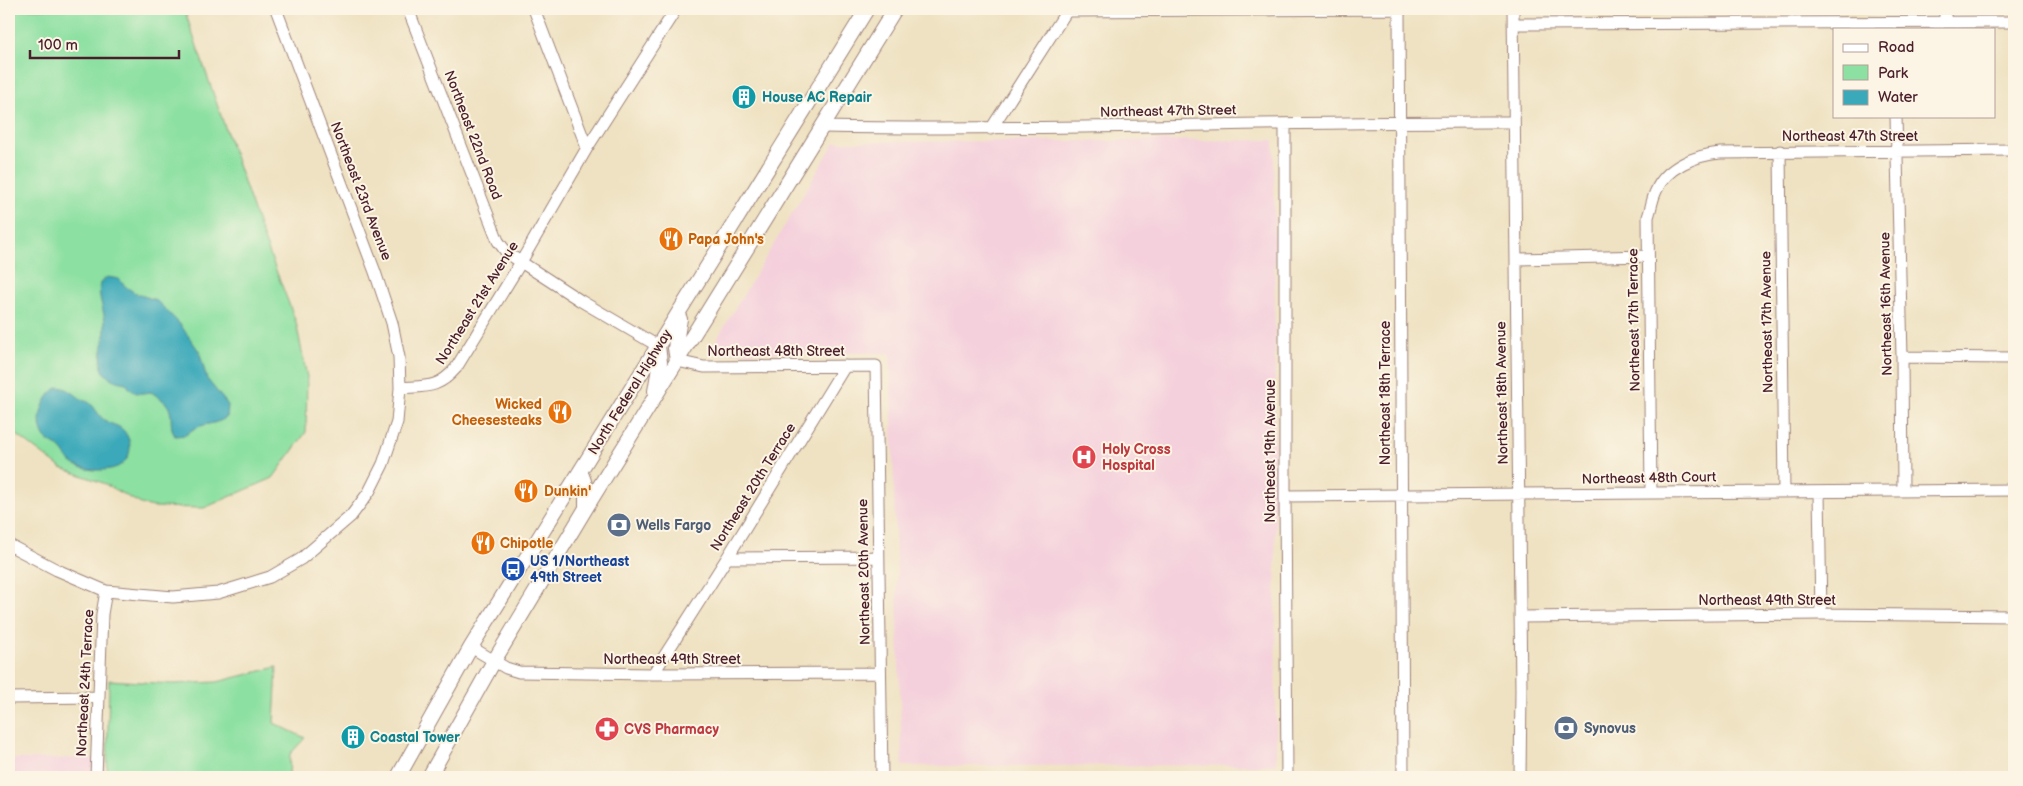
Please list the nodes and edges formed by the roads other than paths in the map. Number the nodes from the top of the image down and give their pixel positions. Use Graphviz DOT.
graph roads {
  1 [pos="276,9"];
  2 [pos="408,9"];
  3 [pos="534,9"];
  4 [pos="676,9"];
  5 [pos="867,9"];
  6 [pos="895,9"];
  7 [pos="1399,9"];
  8 [pos="1512,9"];
  9 [pos="1945,9"];
  10 [pos="1067,10"];
  11 [pos="1945,22"];
  12 [pos="2014,22"];
  13 [pos="1513,24"];
  14 [pos="1855,26"];
  15 [pos="1934,28"];
  16 [pos="1896,118"];
  17 [pos="1398,122"];
  18 [pos="1514,122"];
  19 [pos="1285,124"];
  20 [pos="822,127"];
  21 [pos="991,128"];
  22 [pos="588,148"];
  23 [pos="2014,150"];
  24 [pos="1780,151"];
  25 [pos="1898,151"];
  26 [pos="1687,161"];
  27 [pos="1648,256"];
  28 [pos="1516,259"];
  29 [pos="521,262"];
  30 [pos="682,308"];
  31 [pos="658,346"];
  32 [pos="1902,357"];
  33 [pos="2014,358"];
  34 [pos="677,361"];
  35 [pos="845,366"];
  36 [pos="876,366"];
  37 [pos="400,388"];
  38 [pos="652,401"];
  39 [pos="580,472"];
  40 [pos="2014,490"];
  41 [pos="1903,491"];
  42 [pos="1784,492"];
  43 [pos="1819,492"];
  44 [pos="1650,493"];
  45 [pos="1518,494"];
  46 [pos="1285,496"];
  47 [pos="1401,496"];
  48 [pos="586,508"];
  49 [pos="9,545"];
  50 [pos="878,557"];
  51 [pos="727,558"];
  52 [pos="106,591"];
  53 [pos="1822,614"];
  54 [pos="2014,616"];
  55 [pos="1520,617"];
  56 [pos="471,647"];
  57 [pos="494,661"];
  58 [pos="880,673"];
  59 [pos="652,674"];
  60 [pos="99,697"];
  61 [pos="9,698"];
  62 [pos="96,777"];
  63 [pos="398,777"];
  64 [pos="429,777"];
  65 [pos="882,777"];
  66 [pos="1288,777"];
  67 [pos="1403,777"];
  68 [pos="1520,777"];
  1 -- 37 [label="street, Northeast 23rd Avenue"];
  2 -- 29 [label="street, Northeast 22nd Road"];
  3 -- 22 [label="street"];
  4 -- 22 [label="street, Northeast 21st Avenue"];
  5 -- 30 [label="main road, North Federal Highway"];
  6 -- 20 [label="main road, North Federal Highway"];
  7 -- 10 [label="street"];
  7 -- 17 [label="street, Northeast 18th Terrace"];
  8 -- 13 [label="street, Northeast 18th Avenue"];
  9 -- 11 [label="street"];
  10 -- 21 [label="street"];
  11 -- 12 [label="street"];
  11 -- 14 [label="street"];
  11 -- 15 [label="street"];
  13 -- 14 [label="street"];
  13 -- 18 [label="street, Northeast 18th Avenue"];
  16 -- 25 [label="street, Northeast 16th Avenue"];
  17 -- 18 [label="street, Northeast 47th Street"];
  17 -- 19 [label="street, Northeast 47th Street"];
  17 -- 47 [label="street, Northeast 18th Terrace"];
  18 -- 28 [label="street, Northeast 18th Avenue"];
  19 -- 21 [label="street, Northeast 47th Street"];
  19 -- 46 [label="street, Northeast 19th Avenue"];
  20 -- 21 [label="street, Northeast 47th Street"];
  20 -- 34 [label="main road, North Federal Highway"];
  22 -- 29 [label="street, Northeast 21st Avenue"];
  23 -- 25 [label="street, Northeast 47th Street"];
  24 -- 25 [label="street, Northeast 47th Street"];
  24 -- 26 [label="street, Northeast 47th Street"];
  24 -- 42 [label="street, Northeast 17th Avenue"];
  25 -- 32 [label="street, Northeast 16th Avenue"];
  26 -- 27 [label="street, Northeast 17th Terrace"];
  27 -- 28 [label="street"];
  27 -- 44 [label="street, Northeast 17th Terrace"];
  28 -- 45 [label="street, Northeast 18th Avenue"];
  29 -- 31 [label="street"];
  29 -- 37 [label="street, Northeast 21st Avenue"];
  30 -- 31 [label="main road, North Federal Highway"];
  30 -- 34 [label="main road"];
  31 -- 38 [label="main road"];
  31 -- 39 [label="main road, North Federal Highway"];
  32 -- 33 [label="street"];
  32 -- 41 [label="street, Northeast 16th Avenue"];
  34 -- 35 [label="street, Northeast 48th Street"];
  34 -- 38 [label="main road, North Federal Highway"];
  35 -- 36 [label="street, Northeast 48th Street"];
  35 -- 51 [label="street, Northeast 20th Terrace"];
  36 -- 50 [label="street, Northeast 20th Avenue"];
  37 -- 52 [label="street"];
  38 -- 48 [label="main road, North Federal Highway"];
  39 -- 48 [label="main road"];
  39 -- 56 [label="main road, North Federal Highway"];
  40 -- 41 [label="street, Northeast 48th Court"];
  41 -- 43 [label="street, Northeast 48th Court"];
  42 -- 43 [label="street, Northeast 48th Court"];
  42 -- 44 [label="street, Northeast 48th Court"];
  43 -- 53 [label="street"];
  44 -- 45 [label="street, Northeast 48th Court"];
  45 -- 47 [label="street, Northeast 48th Court"];
  45 -- 55 [label="street, Northeast 18th Avenue"];
  46 -- 47 [label="street, Northeast 48th Court"];
  46 -- 66 [label="street, Northeast 19th Avenue"];
  47 -- 67 [label="street, Northeast 18th Terrace"];
  48 -- 57 [label="main road, North Federal Highway"];
  49 -- 52 [label="street"];
  50 -- 51 [label="street"];
  50 -- 58 [label="street, Northeast 20th Avenue"];
  51 -- 59 [label="street, Northeast 20th Terrace"];
  52 -- 60 [label="street, Northeast 24th Terrace"];
  53 -- 54 [label="street, Northeast 49th Street"];
  53 -- 55 [label="street, Northeast 49th Street"];
  55 -- 68 [label="street, Northeast 18th Avenue"];
  56 -- 57 [label="street, Northeast 49th Street"];
  56 -- 63 [label="main road, North Federal Highway"];
  57 -- 59 [label="street, Northeast 49th Street"];
  57 -- 64 [label="main road, North Federal Highway"];
  58 -- 59 [label="street, Northeast 49th Street"];
  58 -- 65 [label="street, Northeast 20th Avenue"];
  60 -- 61 [label="street"];
  60 -- 62 [label="street, Northeast 24th Terrace"];
}
